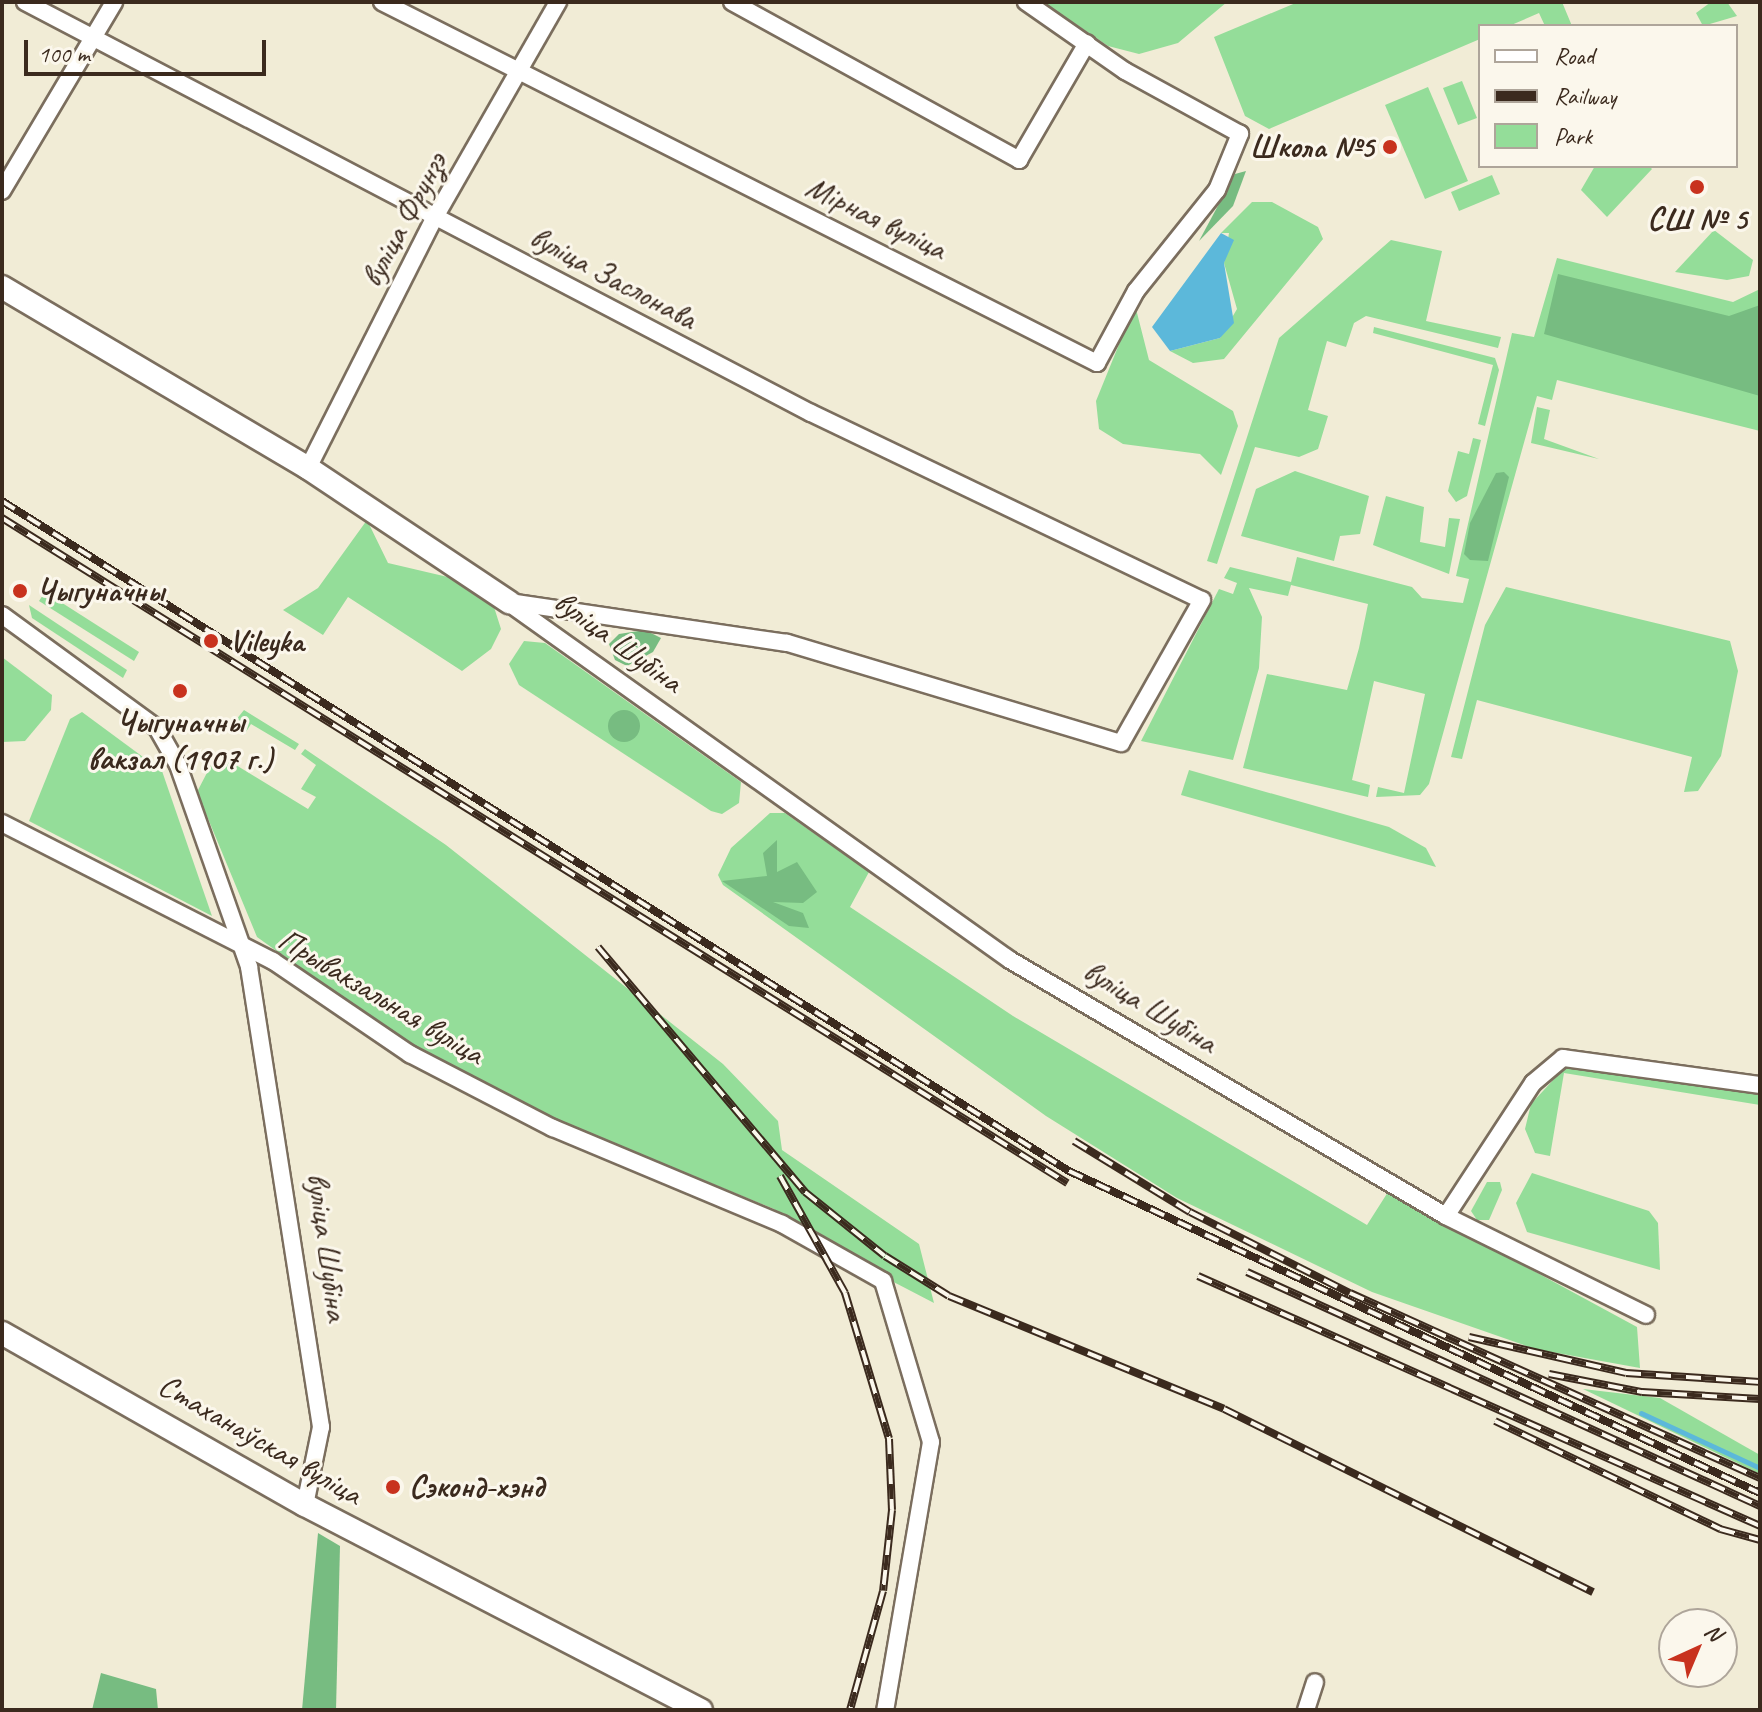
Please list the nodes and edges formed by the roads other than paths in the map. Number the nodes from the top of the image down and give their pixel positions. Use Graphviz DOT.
graph roads {
  1 [pos="25,2"];
  2 [pos="114,2"];
  3 [pos="382,2"];
  4 [pos="558,2"];
  5 [pos="732,2"];
  6 [pos="1026,2"];
  7 [pos="97,39"];
  8 [pos="1087,43"];
  9 [pos="518,73"];
  10 [pos="2,191"];
  11 [pos="435,217"];
  12 [pos="2,287"];
  13 [pos="308,468"];
  14 [pos="509,602"];
  15 [pos="2,615"];
  16 [pos="1121,743"];
  17 [pos="2,823"];
  18 [pos="242,947"];
  19 [pos="1760,1085"];
  20 [pos="1446,1216"];
  21 [pos="1646,1315"];
  22 [pos="2,1333"];
  23 [pos="305,1505"];
  24 [pos="1315,1682"];
  25 [pos="701,1710"];
  26 [pos="885,1710"];
  27 [pos="1306,1710"];
  1 -- 7 [label="street, вуліца Заслонава"];
  2 -- 7 [label="street"];
  3 -- 9 [label="street, Мірная вуліца"];
  4 -- 9 [label="street, вуліца Фрунзэ"];
  5 -- 8 [label="street"];
  6 -- 8 [label="street"];
  7 -- 10 [label="street"];
  7 -- 11 [label="street, вуліца Заслонава"];
  8 -- 9 [label="street, Мірная вуліца"];
  9 -- 11 [label="street, вуліца Фрунзэ"];
  11 -- 13 [label="street, вуліца Фрунзэ"];
  11 -- 16 [label="street, вуліца Заслонава"];
  12 -- 13 [label="street, вуліца Шубіна"];
  13 -- 14 [label="street, вуліца Шубіна"];
  14 -- 16 [label="street, вуліца Шубіна"];
  14 -- 20 [label="street, вуліца Шубіна"];
  15 -- 18 [label="street, вуліца Шубіна"];
  17 -- 18 [label="street, Прывакзальная вуліца"];
  18 -- 23 [label="street, вуліца Шубіна"];
  18 -- 26 [label="street, Прывакзальная вуліца"];
  19 -- 20 [label="street"];
  20 -- 21 [label="street, вуліца Шубіна"];
  22 -- 23 [label="street, Стаханаўская вуліца"];
  23 -- 25 [label="street, Стаханаўская вуліца"];
  24 -- 27 [label="street"];
}
